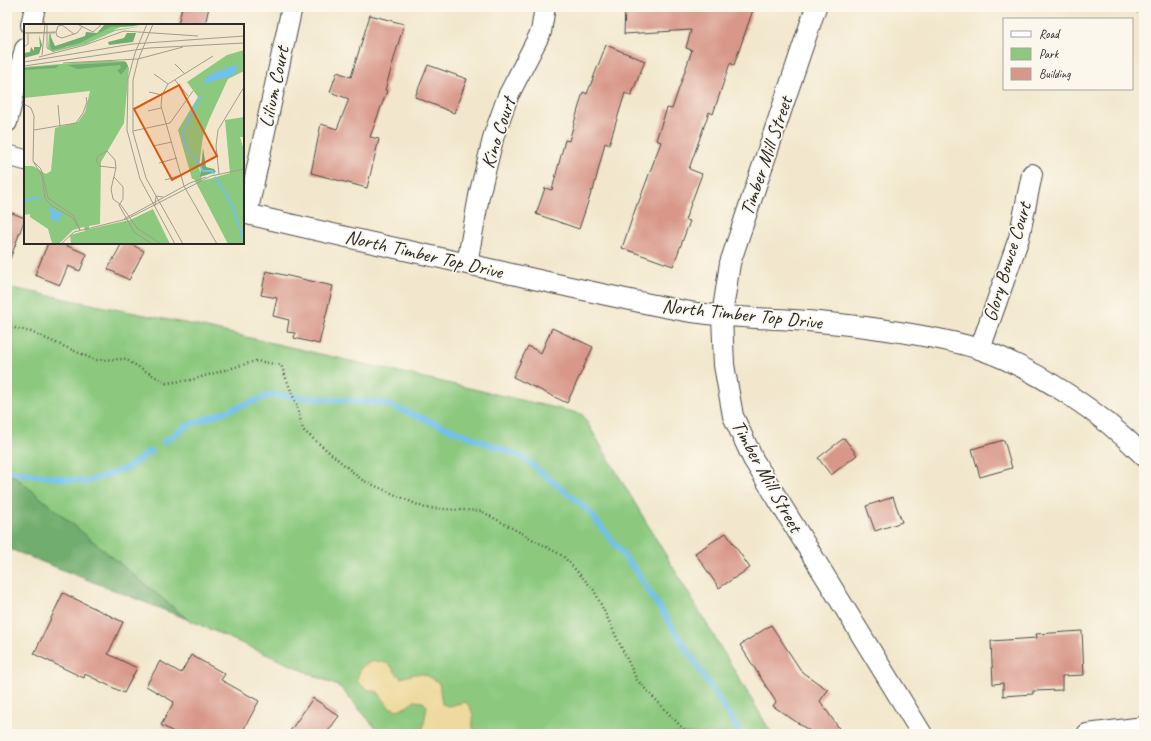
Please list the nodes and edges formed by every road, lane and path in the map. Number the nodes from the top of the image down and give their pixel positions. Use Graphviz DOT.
graph roads {
  1 [pos="35,7"];
  2 [pos="292,7"];
  3 [pos="545,7"];
  4 [pos="816,7"];
  5 [pos="1126,7"];
  6 [pos="1144,15"];
  7 [pos="31,24"];
  8 [pos="24,53"];
  9 [pos="7,122"];
  10 [pos="7,155"];
  11 [pos="24,160"];
  12 [pos="1032,174"];
  13 [pos="245,213"];
  14 [pos="467,264"];
  15 [pos="722,316"];
  16 [pos="7,326"];
  17 [pos="980,349"];
  18 [pos="1144,454"];
  19 [pos="1144,727"];
  20 [pos="688,734"];
  21 [pos="922,734"];
  22 [pos="1087,734"];
  1 -- 7 [label="street"];
  2 -- 13 [label="street, Lilium Court"];
  3 -- 14 [label="street, Kino Court"];
  4 -- 15 [label="street, Timber Mill Street"];
  5 -- 6 [label="path"];
  8 -- 9 [label="street"];
  10 -- 11 [label="street"];
  12 -- 17 [label="street, Glory Bowce Court"];
  13 -- 14 [label="street, North Timber Top Drive"];
  14 -- 15 [label="street, North Timber Top Drive"];
  15 -- 17 [label="street, North Timber Top Drive"];
  15 -- 21 [label="street, Timber Mill Street"];
  16 -- 20 [label="path"];
  17 -- 18 [label="street, North Timber Top Drive"];
  19 -- 22 [label="street"];
}
